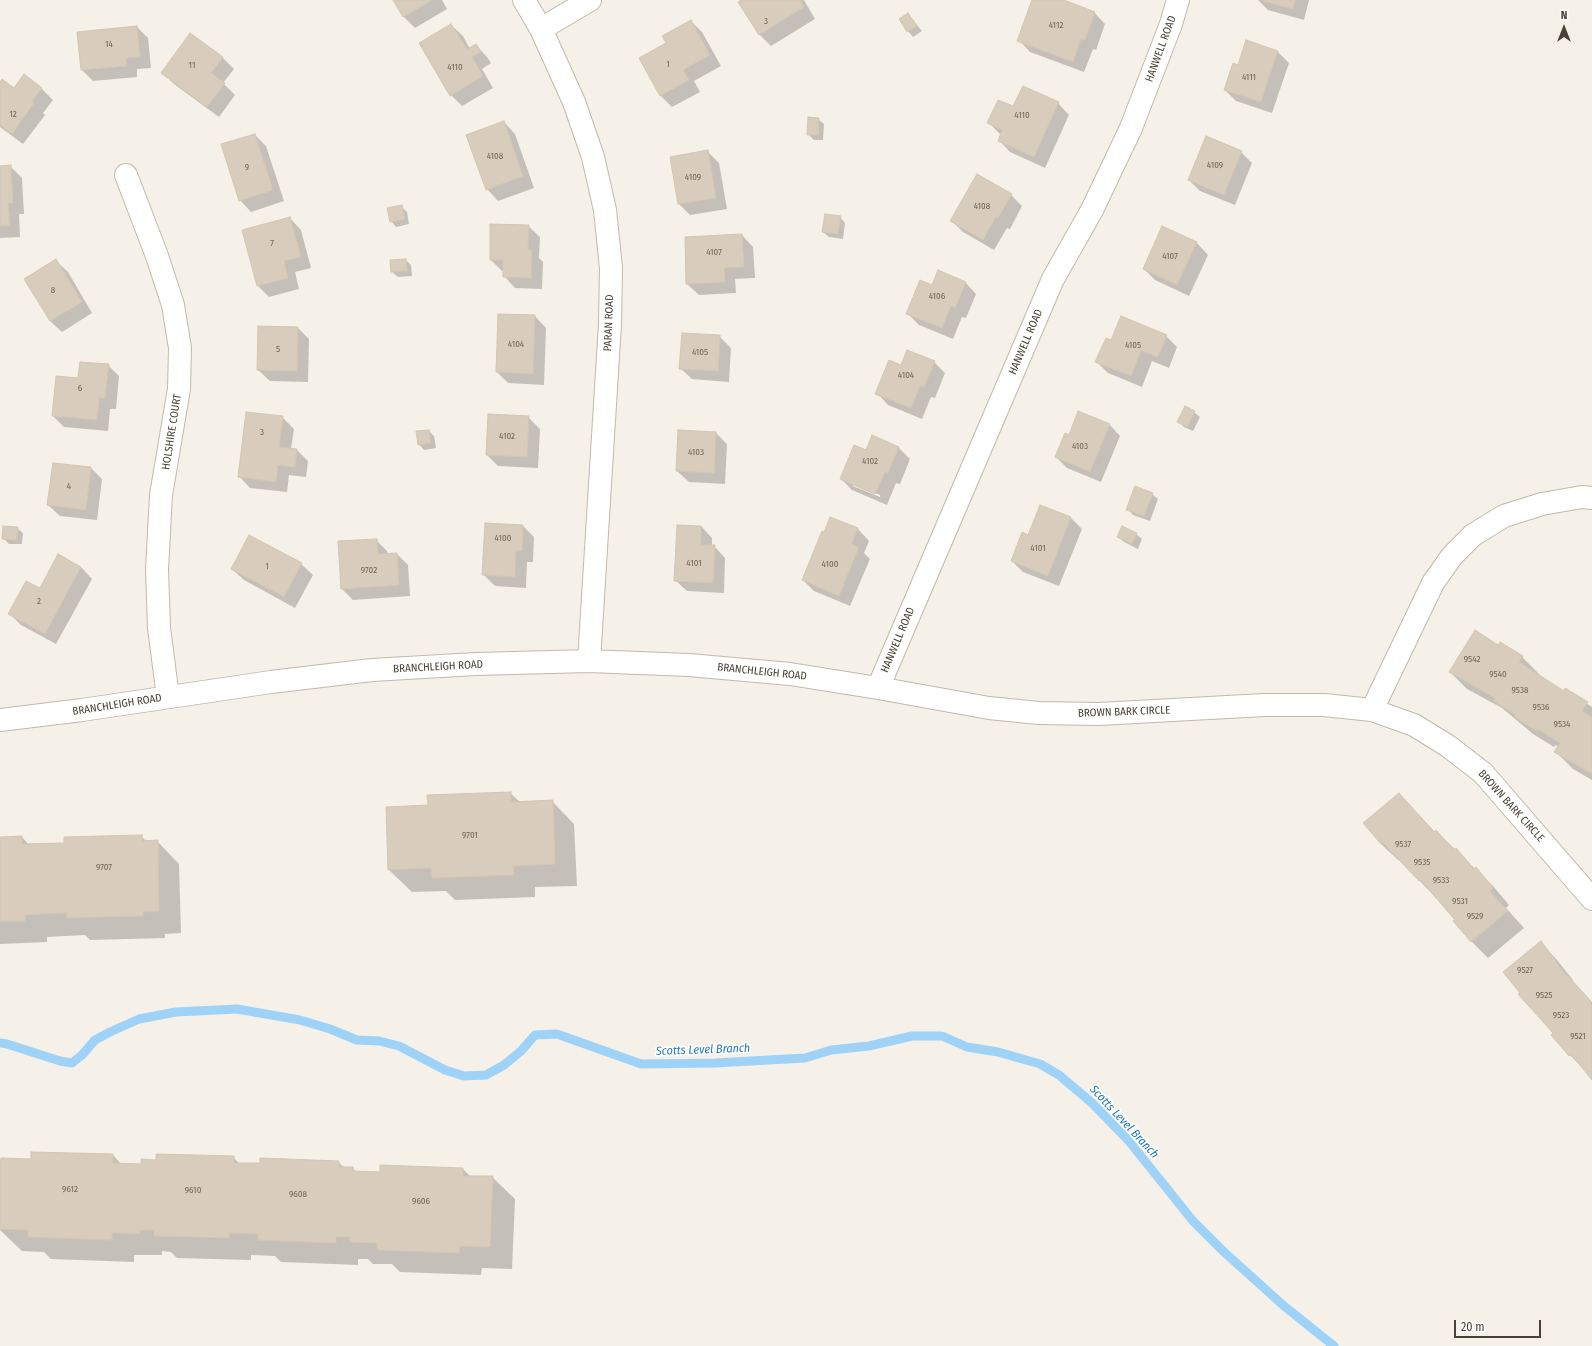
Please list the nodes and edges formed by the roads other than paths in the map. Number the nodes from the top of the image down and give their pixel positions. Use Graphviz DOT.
graph roads {
  1 [pos="524,0"];
  2 [pos="590,0"];
  3 [pos="1178,0"];
  4 [pos="541,29"];
  5 [pos="126,175"];
  6 [pos="1592,498"];
  7 [pos="589,661"];
  8 [pos="878,688"];
  9 [pos="168,697"];
  10 [pos="1372,710"];
  11 [pos="0,720"];
  12 [pos="1592,899"];
  1 -- 4 [label="street, PARAN ROAD"];
  2 -- 4 [label="street"];
  3 -- 8 [label="street, HANWELL ROAD"];
  4 -- 7 [label="street, PARAN ROAD"];
  5 -- 9 [label="street, HOLSHIRE COURT"];
  6 -- 10 [label="street"];
  7 -- 8 [label="street, BRANCHLEIGH ROAD"];
  7 -- 9 [label="street, BRANCHLEIGH ROAD"];
  8 -- 10 [label="street, BROWN BARK CIRCLE"];
  9 -- 11 [label="street, BRANCHLEIGH ROAD"];
  10 -- 12 [label="street, BROWN BARK CIRCLE"];
}
